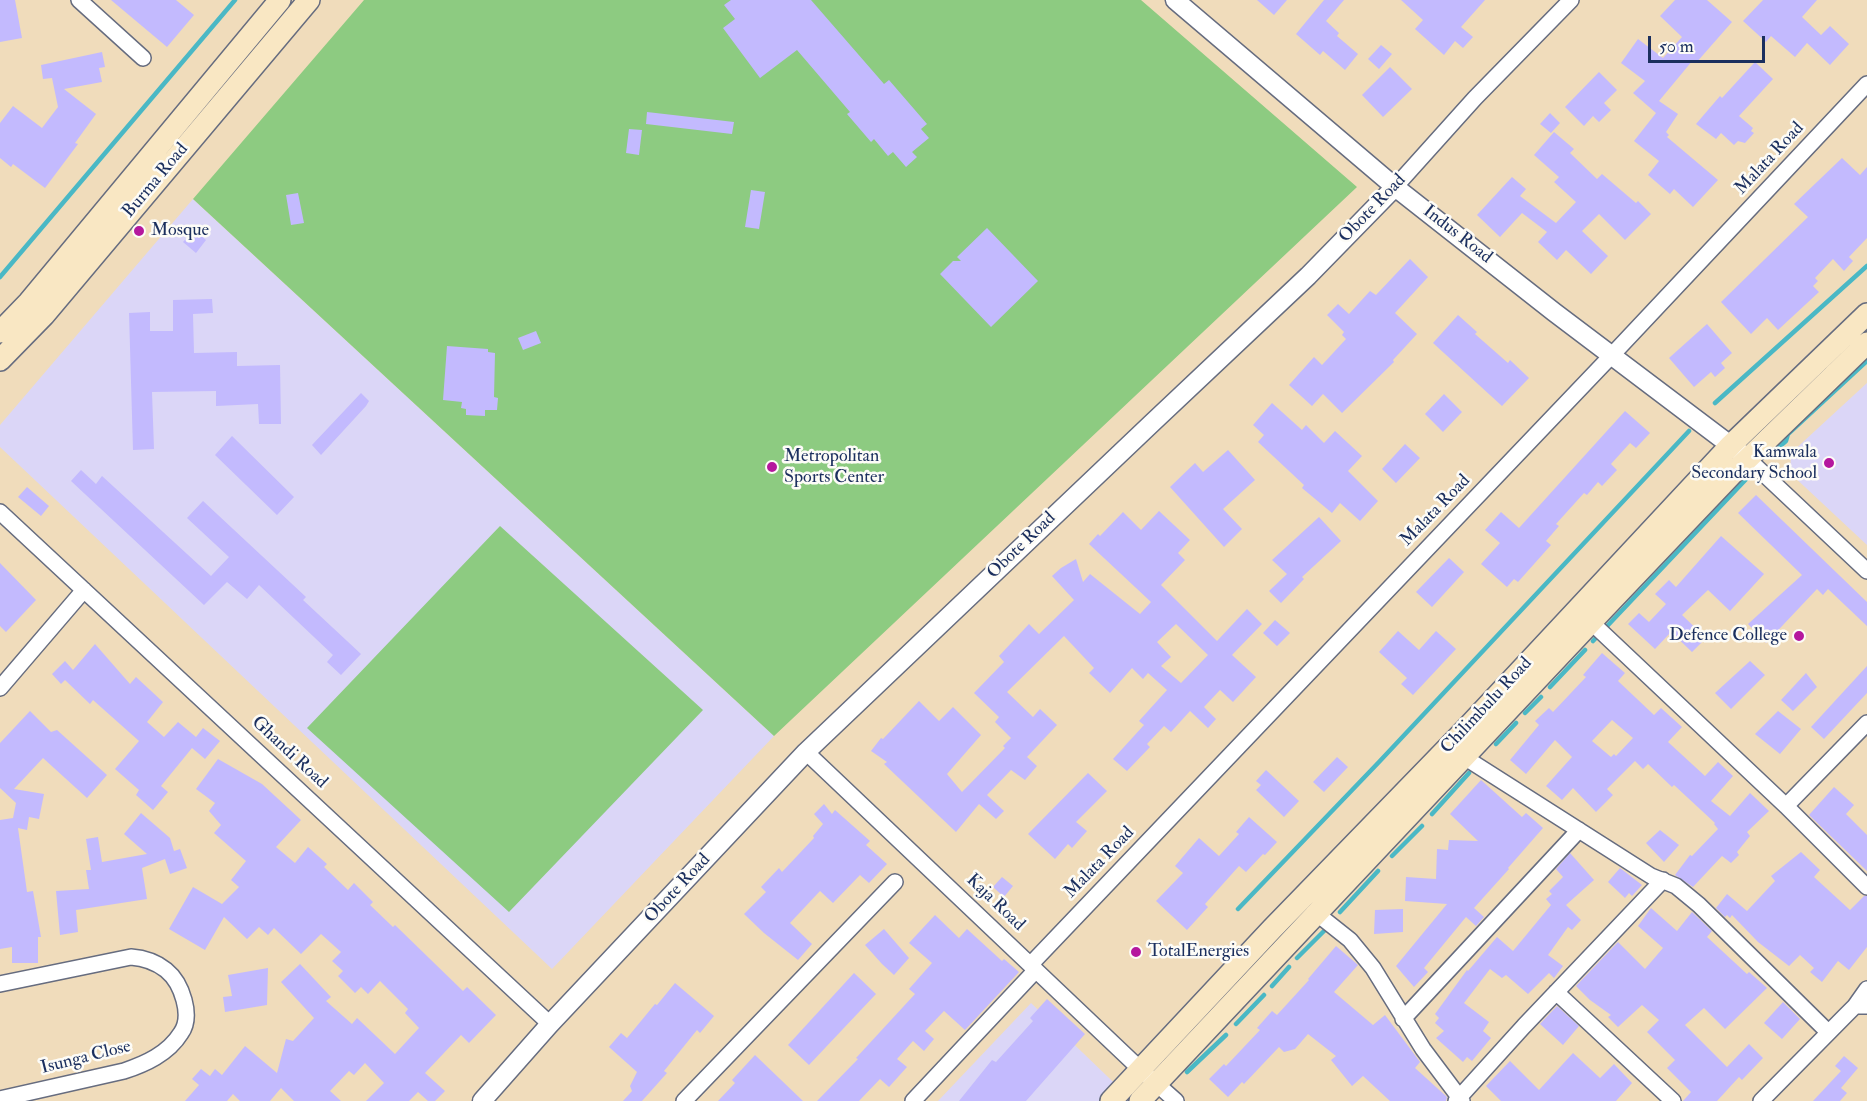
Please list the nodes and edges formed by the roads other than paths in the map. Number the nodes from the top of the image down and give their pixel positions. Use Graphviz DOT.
graph roads {
  1 [pos="79,0"];
  2 [pos="280,0"];
  3 [pos="309,0"];
  4 [pos="1175,0"];
  5 [pos="1571,0"];
  6 [pos="143,58"];
  7 [pos="1867,84"];
  8 [pos="1395,187"];
  9 [pos="1867,314"];
  10 [pos="0,332"];
  11 [pos="1867,343"];
  12 [pos="1612,355"];
  13 [pos="0,360"];
  14 [pos="1731,445"];
  15 [pos="1748,459"];
  16 [pos="0,512"];
  17 [pos="1867,571"];
  18 [pos="84,590"];
  19 [pos="1591,622"];
  20 [pos="0,688"];
  21 [pos="1867,723"];
  22 [pos="806,752"];
  23 [pos="1464,756"];
  24 [pos="1786,806"];
  25 [pos="1579,830"];
  26 [pos="1663,880"];
  27 [pos="895,882"];
  28 [pos="1867,887"];
  29 [pos="1316,913"];
  30 [pos="1034,967"];
  31 [pos="0,984"];
  32 [pos="1867,989"];
  33 [pos="1556,992"];
  34 [pos="1861,1006"];
  35 [pos="1403,1019"];
  36 [pos="550,1024"];
  37 [pos="1828,1032"];
  38 [pos="1140,1069"];
  39 [pos="1157,1083"];
  40 [pos="0,1099"];
  41 [pos="1459,1100"];
  42 [pos="482,1101"];
  43 [pos="684,1101"];
  44 [pos="913,1101"];
  45 [pos="1111,1101"];
  46 [pos="1140,1101"];
  47 [pos="1176,1101"];
  48 [pos="1673,1101"];
  49 [pos="1761,1101"];
  1 -- 6 [label="street"];
  2 -- 10 [label="main road, Burma Road"];
  3 -- 13 [label="main road, Burma Road"];
  4 -- 8 [label="street, Indus Road"];
  5 -- 8 [label="street, Obote Road"];
  7 -- 12 [label="street, Malata Road"];
  8 -- 12 [label="street, Indus Road"];
  8 -- 22 [label="street, Obote Road"];
  9 -- 14 [label="main road, Chilimbulu Road"];
  11 -- 15 [label="main road, Chilimbulu Road"];
  12 -- 14 [label="street, Indus Road"];
  12 -- 30 [label="street, Malata Road"];
  14 -- 15 [label="street, Indus Road"];
  14 -- 38 [label="main road, Chilimbulu Road"];
  15 -- 17 [label="street"];
  15 -- 19 [label="main road, Chilimbulu Road"];
  16 -- 18 [label="street, Ghandi Road"];
  18 -- 20 [label="street"];
  18 -- 36 [label="street, Ghandi Road"];
  19 -- 23 [label="main road, Chilimbulu Road"];
  19 -- 24 [label="street"];
  21 -- 24 [label="street"];
  22 -- 30 [label="street, Kaja Road"];
  22 -- 36 [label="street, Obote Road"];
  23 -- 25 [label="street"];
  23 -- 29 [label="main road, Chilimbulu Road"];
  24 -- 28 [label="street"];
  25 -- 26 [label="street"];
  25 -- 35 [label="street"];
  26 -- 33 [label="street"];
  26 -- 37 [label="street"];
  27 -- 43 [label="street"];
  29 -- 35 [label="street"];
  29 -- 39 [label="main road, Chilimbulu Road"];
  30 -- 38 [label="street, Kaja Road"];
  30 -- 44 [label="street, Malata Road"];
  31 -- 40 [label="street, Isunga Close"];
  32 -- 34 [label="street"];
  33 -- 41 [label="street"];
  33 -- 48 [label="street"];
  34 -- 37 [label="street"];
  35 -- 41 [label="street"];
  36 -- 42 [label="street, Obote Road"];
  37 -- 49 [label="street"];
  38 -- 39 [label="street, Kaja Road"];
  38 -- 45 [label="main road, Chilimbulu Road"];
  39 -- 46 [label="main road, Chilimbulu Road"];
  39 -- 47 [label="street, Kaja Road"];
}
